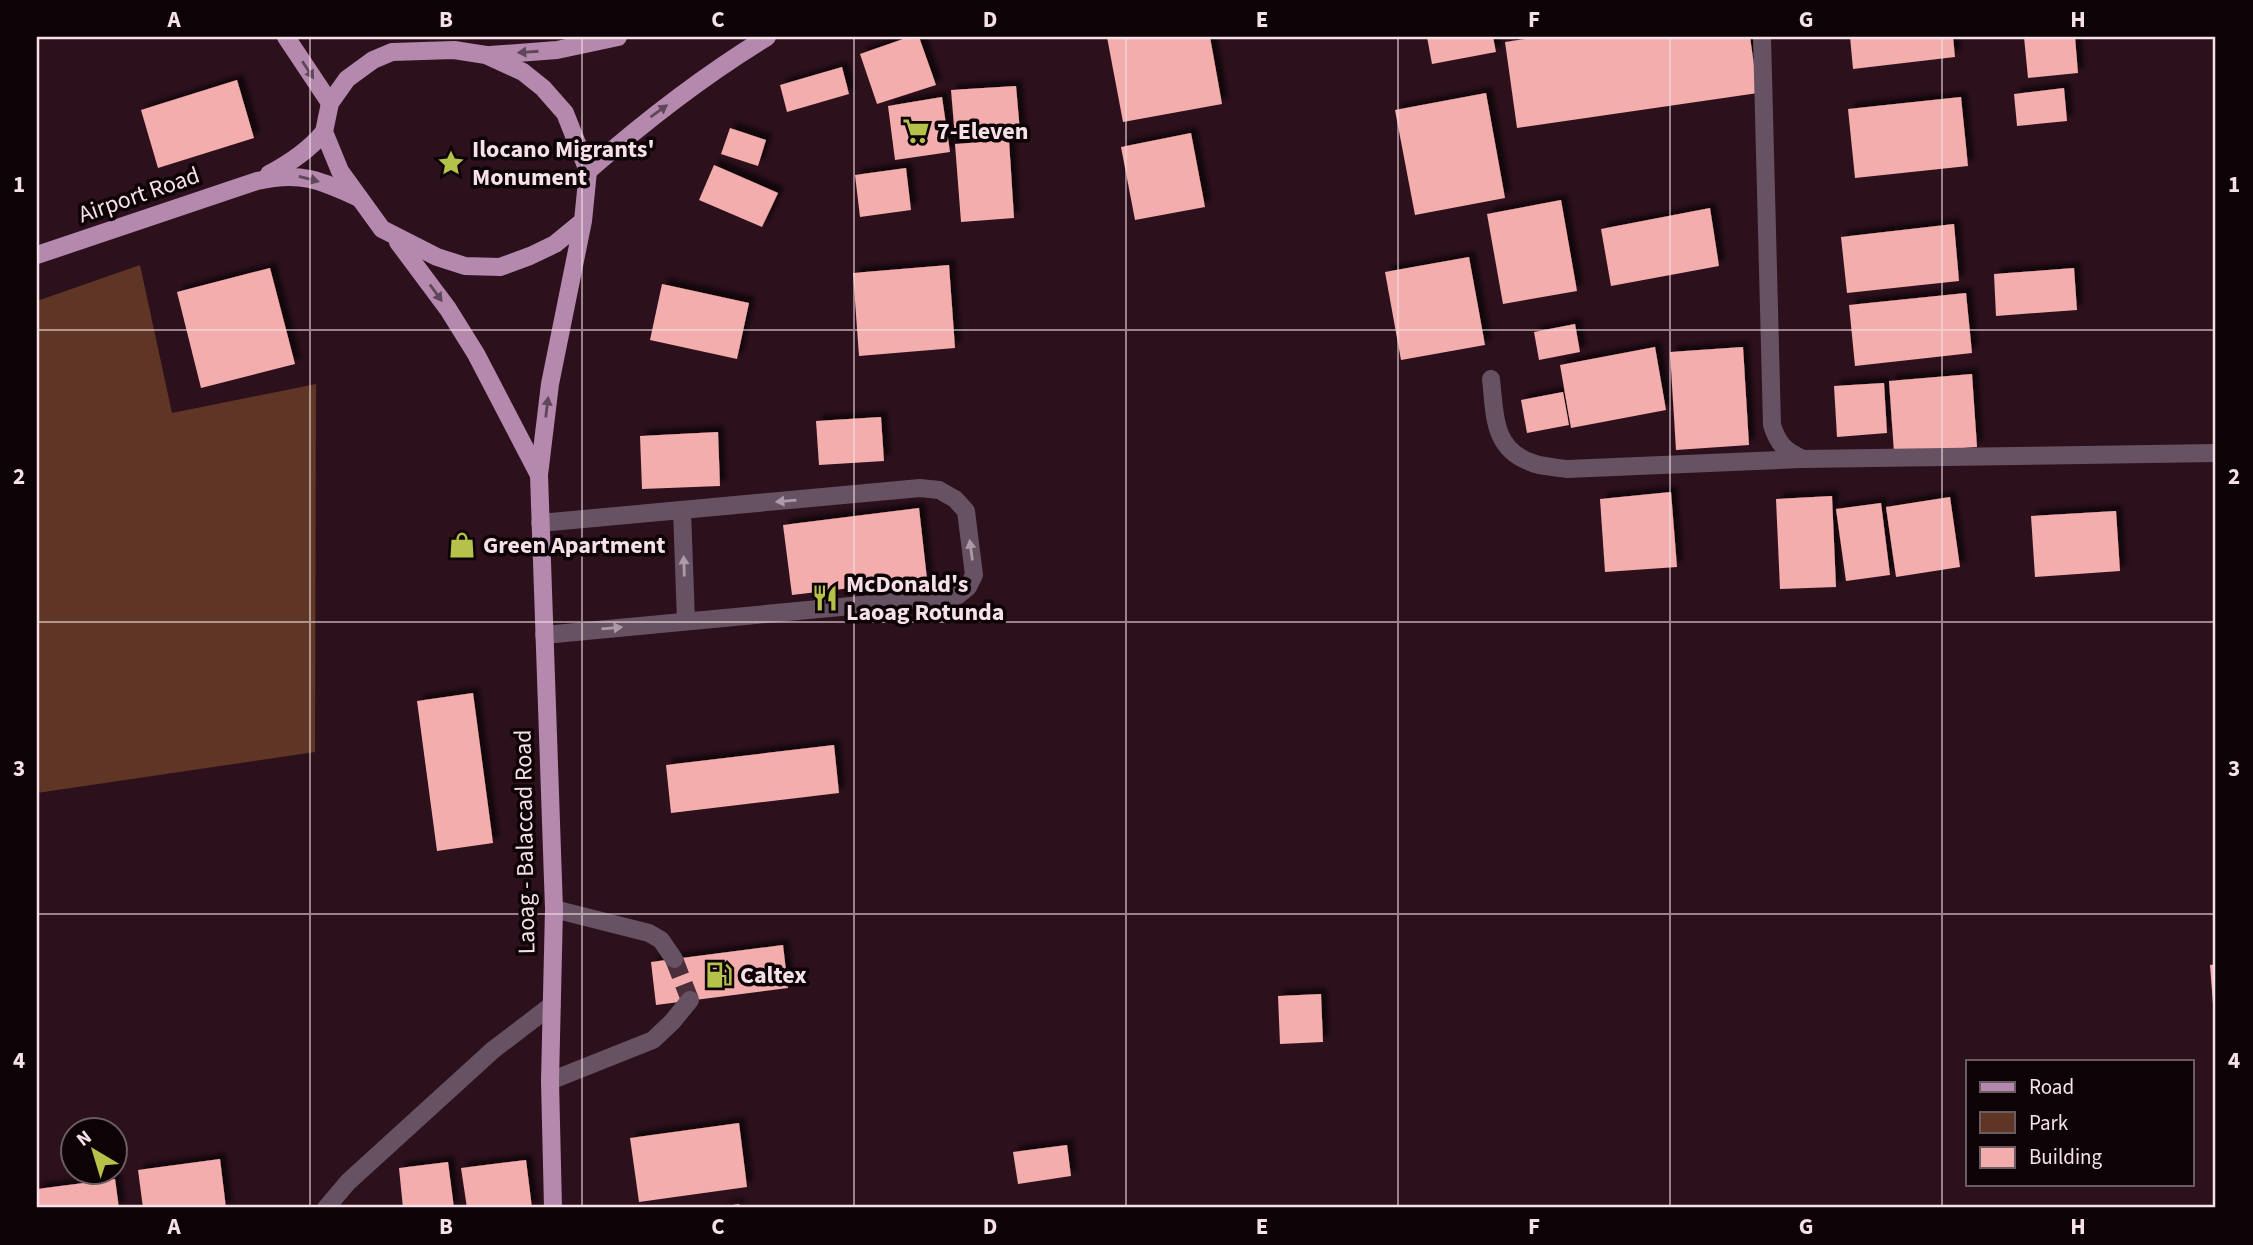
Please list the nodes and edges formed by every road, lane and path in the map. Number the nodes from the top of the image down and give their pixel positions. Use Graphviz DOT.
graph roads {
  1 [pos="286,37"];
  2 [pos="431,37"];
  3 [pos="618,37"];
  4 [pos="767,37"];
  5 [pos="1762,37"];
  6 [pos="454,50"];
  7 [pos="485,55"];
  8 [pos="330,103"];
  9 [pos="324,132"];
  10 [pos="588,171"];
  11 [pos="257,181"];
  12 [pos="359,198"];
  13 [pos="583,221"];
  14 [pos="396,238"];
  15 [pos="37,255"];
  16 [pos="1491,379"];
  17 [pos="2216,453"];
  18 [pos="1803,459"];
  19 [pos="539,475"];
  20 [pos="682,510"];
  21 [pos="540,523"];
  22 [pos="685,621"];
  23 [pos="544,635"];
  24 [pos="554,909"];
  25 [pos="674,959"];
  26 [pos="690,1000"];
  27 [pos="552,1005"];
  28 [pos="550,1081"];
  29 [pos="326,1208"];
  30 [pos="553,1208"];
  1 -- 8 [label="main road, one-way"];
  2 -- 6 [label="main road"];
  3 -- 7 [label="main road, one-way"];
  10 -- 4 [label="main road, one-way"];
  5 -- 18 [label="street"];
  6 -- 7 [label="main road"];
  6 -- 8 [label="main road"];
  7 -- 10 [label="main road"];
  8 -- 9 [label="main road"];
  9 -- 11 [label="main road"];
  9 -- 12 [label="main road"];
  10 -- 13 [label="main road"];
  11 -- 12 [label="main road, one-way"];
  11 -- 15 [label="main road, Airport Road"];
  12 -- 14 [label="main road"];
  13 -- 14 [label="main road"];
  19 -- 13 [label="main road, Laoag - Balaccad Road, one-way"];
  14 -- 19 [label="main road, Laoag - Balaccad Road, one-way"];
  16 -- 18 [label="street"];
  17 -- 18 [label="street"];
  19 -- 21 [label="main road, Laoag - Balaccad Road"];
  20 -- 21 [label="street"];
  22 -- 20 [label="street, one-way"];
  22 -- 20 [label="street, one-way"];
  21 -- 23 [label="main road, Laoag - Balaccad Road"];
  23 -- 22 [label="street, one-way"];
  23 -- 24 [label="main road, Laoag - Balaccad Road"];
  24 -- 25 [label="street"];
  24 -- 27 [label="main road, Laoag - Balaccad Road"];
  26 -- 28 [label="street"];
  27 -- 28 [label="main road, Laoag - Balaccad Road"];
  27 -- 29 [label="street"];
  28 -- 30 [label="main road, Laoag - Balaccad Road"];
}
